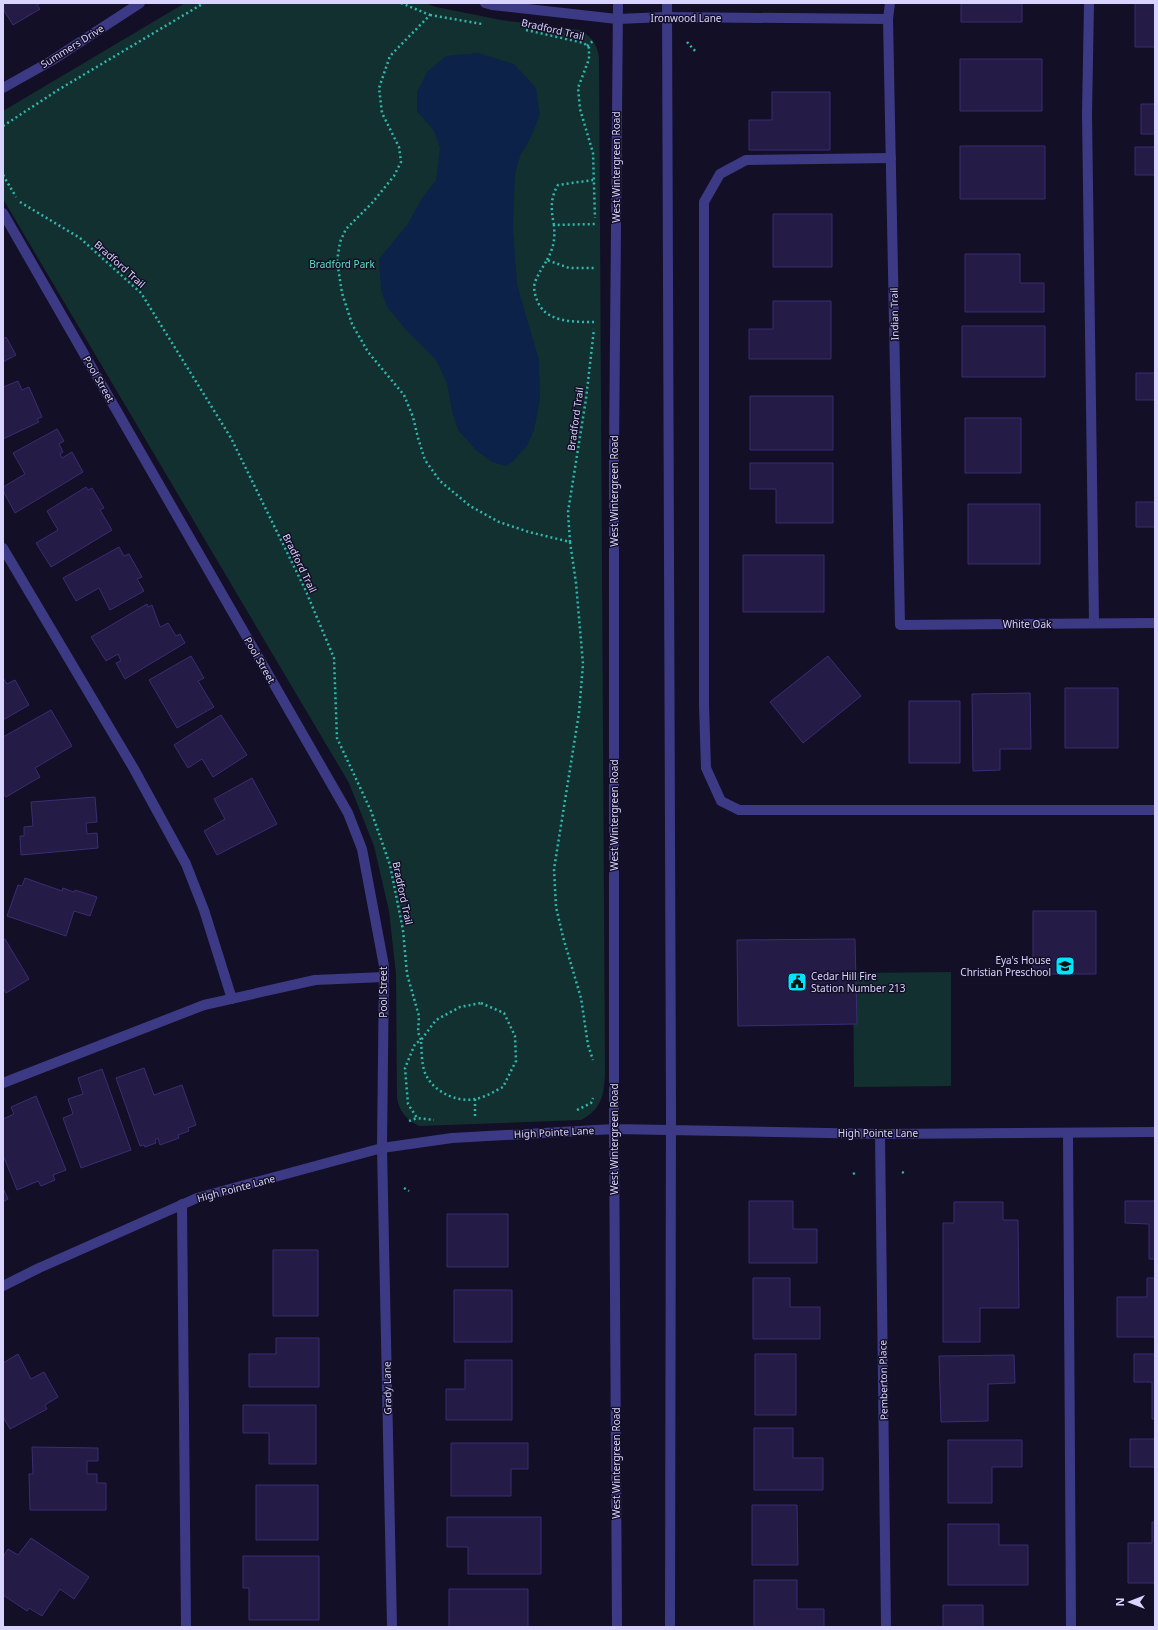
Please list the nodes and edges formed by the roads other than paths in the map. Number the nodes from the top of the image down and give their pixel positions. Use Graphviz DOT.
graph roads {
  1 [pos="140,3"];
  2 [pos="485,3"];
  3 [pos="618,3"];
  4 [pos="666,3"];
  5 [pos="890,3"];
  6 [pos="1089,3"];
  7 [pos="666,17"];
  8 [pos="617,19"];
  9 [pos="888,19"];
  10 [pos="3,88"];
  11 [pos="891,158"];
  12 [pos="3,213"];
  13 [pos="3,548"];
  14 [pos="1094,623"];
  15 [pos="1155,623"];
  16 [pos="900,624"];
  17 [pos="1155,810"];
  18 [pos="384,977"];
  19 [pos="232,999"];
  20 [pos="3,1083"];
  21 [pos="614,1129"];
  22 [pos="671,1130"];
  23 [pos="1068,1132"];
  24 [pos="1155,1132"];
  25 [pos="880,1134"];
  26 [pos="382,1148"];
  27 [pos="182,1204"];
  28 [pos="3,1286"];
  29 [pos="186,1627"];
  30 [pos="392,1627"];
  31 [pos="617,1627"];
  32 [pos="670,1627"];
  33 [pos="886,1627"];
  34 [pos="1072,1627"];
  1 -- 10 [label="street, Summers Drive"];
  2 -- 8 [label="street, Ironwood Lane"];
  3 -- 8 [label="street, West Wintergreen Road"];
  4 -- 7 [label="street"];
  5 -- 9 [label="street, Indian Trail"];
  6 -- 14 [label="street"];
  7 -- 8 [label="street, Ironwood Lane"];
  7 -- 9 [label="street, Ironwood Lane"];
  7 -- 22 [label="street"];
  8 -- 21 [label="street, West Wintergreen Road"];
  9 -- 11 [label="street, Indian Trail"];
  11 -- 16 [label="street, Indian Trail"];
  11 -- 17 [label="street"];
  12 -- 18 [label="street, Pool Street"];
  13 -- 19 [label="street"];
  14 -- 15 [label="street, White Oak"];
  14 -- 16 [label="street, White Oak"];
  18 -- 19 [label="street"];
  18 -- 26 [label="street, Pool Street"];
  19 -- 20 [label="street"];
  21 -- 22 [label="street, High Pointe Lane"];
  21 -- 26 [label="street, High Pointe Lane"];
  21 -- 31 [label="street, West Wintergreen Road"];
  22 -- 25 [label="street, High Pointe Lane"];
  22 -- 32 [label="street"];
  23 -- 24 [label="street, High Pointe Lane"];
  23 -- 25 [label="street, High Pointe Lane"];
  23 -- 34 [label="street"];
  25 -- 33 [label="street, Pemberton Place"];
  26 -- 27 [label="street, High Pointe Lane"];
  26 -- 30 [label="street, Grady Lane"];
  27 -- 28 [label="street, High Pointe Lane"];
  27 -- 29 [label="street"];
}
